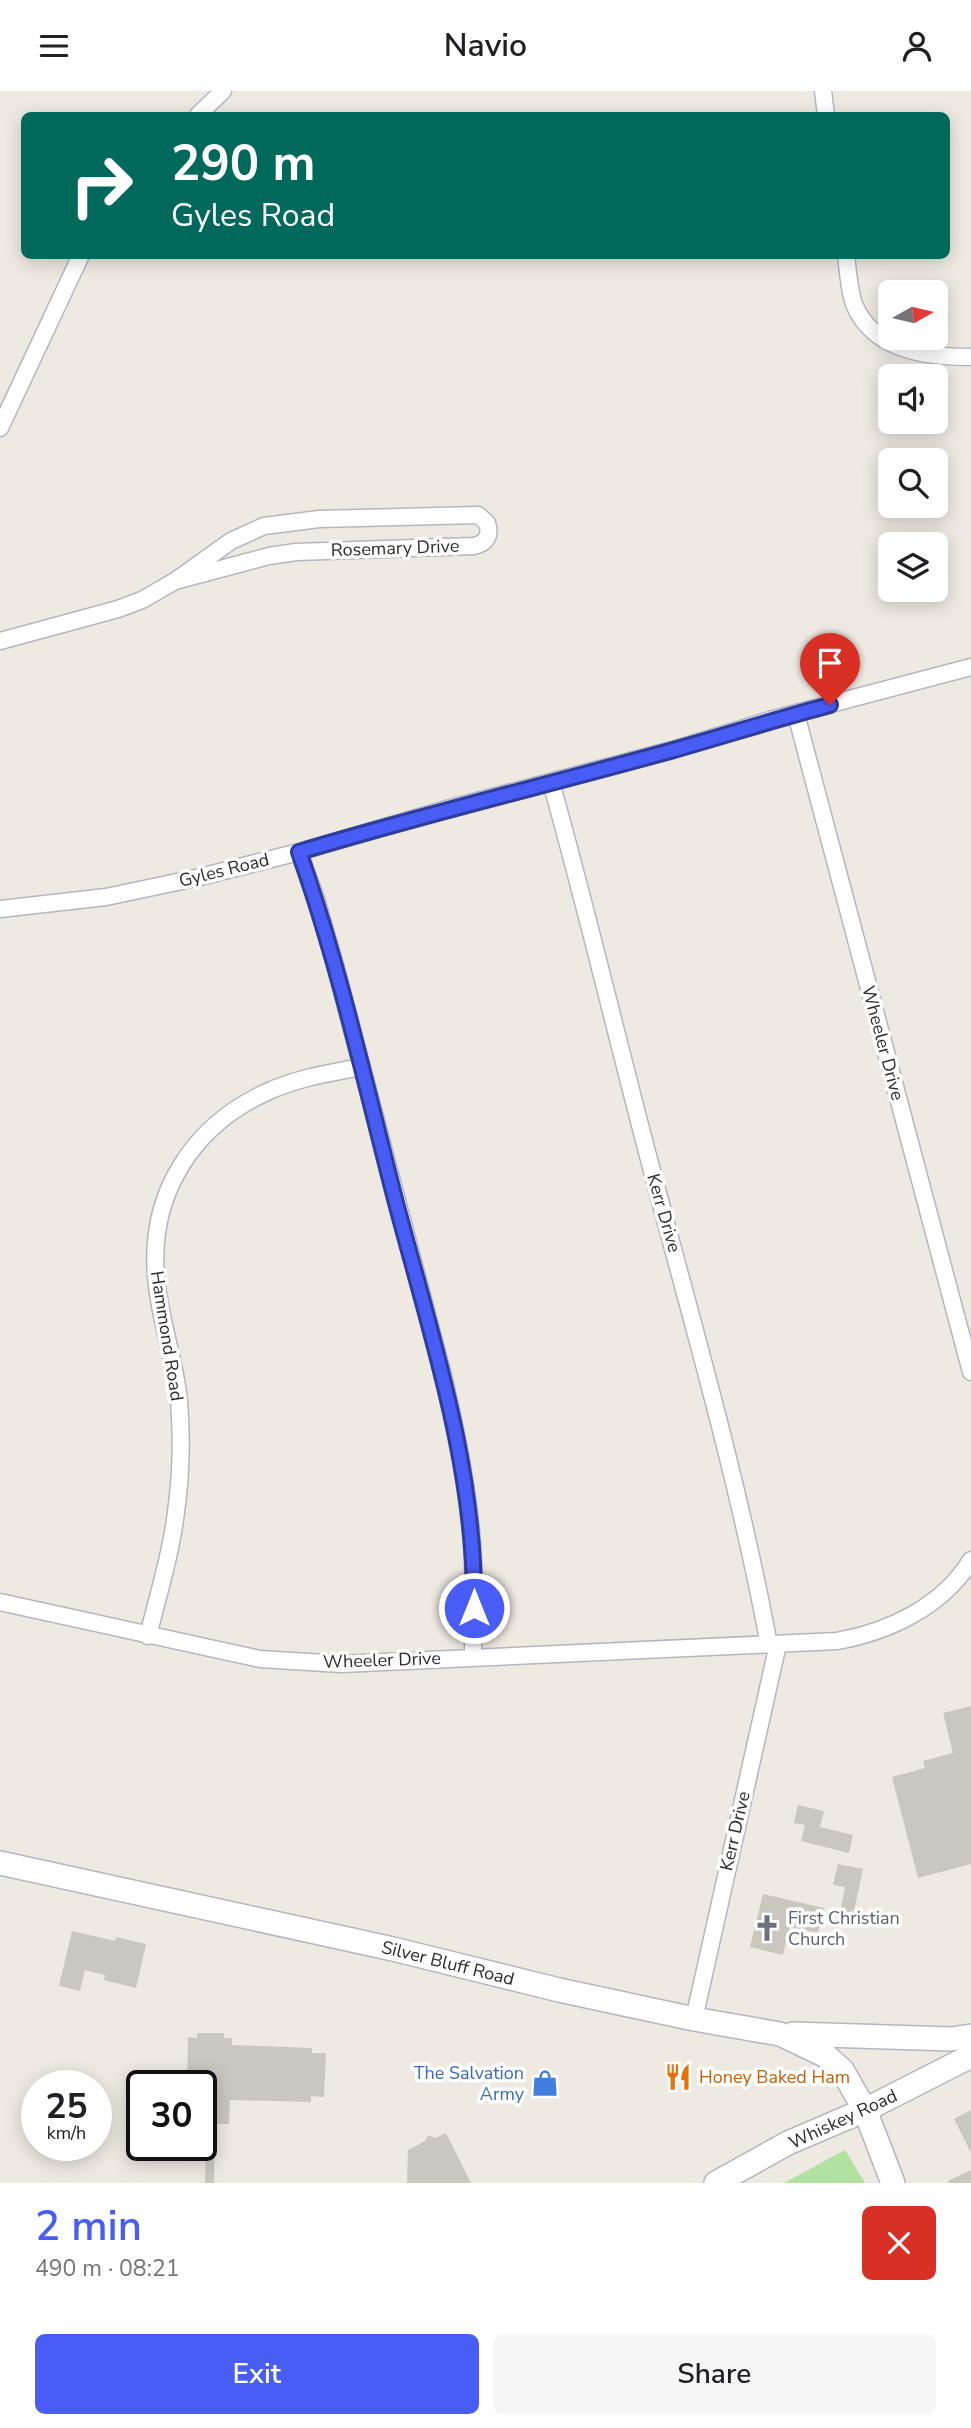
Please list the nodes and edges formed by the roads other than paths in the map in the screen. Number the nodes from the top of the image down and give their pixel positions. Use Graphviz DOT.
graph roads {
  1 [pos="223,91"];
  2 [pos="822,91"];
  3 [pos="201,112"];
  4 [pos="826,112"];
  5 [pos="79,259"];
  6 [pos="847,259"];
  7 [pos="971,357"];
  8 [pos="0,428"];
  9 [pos="175,581"];
  10 [pos="0,641"];
  11 [pos="971,667"];
  12 [pos="796,714"];
  13 [pos="551,782"];
  14 [pos="299,852"];
  15 [pos="0,909"];
  16 [pos="361,1067"];
  17 [pos="970,1367"];
  18 [pos="971,1560"];
  19 [pos="0,1602"];
  20 [pos="148,1636"];
  21 [pos="774,1644"];
  22 [pos="473,1657"];
  23 [pos="0,1863"];
  24 [pos="694,2019"];
  25 [pos="780,2034"];
  26 [pos="971,2036"];
  27 [pos="971,2056"];
  28 [pos="864,2110"];
  29 [pos="716,2183"];
  30 [pos="893,2183"];
  1 -- 3 [label="street"];
  2 -- 4 [label="street"];
  5 -- 8 [label="street"];
  6 -- 7 [label="street"];
  9 -- 9 [label="street, Rosemary Drive"];
  9 -- 10 [label="street"];
  11 -- 12 [label="street, Gyles Road"];
  12 -- 13 [label="street, Gyles Road"];
  12 -- 17 [label="street, Wheeler Drive"];
  13 -- 14 [label="street, Gyles Road"];
  13 -- 21 [label="street, Kerr Drive"];
  14 -- 15 [label="street, Gyles Road"];
  14 -- 16 [label="street"];
  16 -- 20 [label="street, Hammond Road"];
  16 -- 22 [label="street"];
  18 -- 21 [label="street, Wheeler Drive"];
  19 -- 20 [label="street, Wheeler Drive"];
  20 -- 22 [label="street, Wheeler Drive"];
  21 -- 22 [label="street, Wheeler Drive"];
  21 -- 24 [label="street, Kerr Drive"];
  23 -- 24 [label="street, Silver Bluff Road"];
  24 -- 25 [label="street, Silver Bluff Road"];
  25 -- 26 [label="street"];
  25 -- 28 [label="street, Silver Bluff Road"];
  27 -- 28 [label="street, Whiskey Road"];
  28 -- 29 [label="street, Whiskey Road"];
  28 -- 30 [label="street, Silver Bluff Road"];
}
